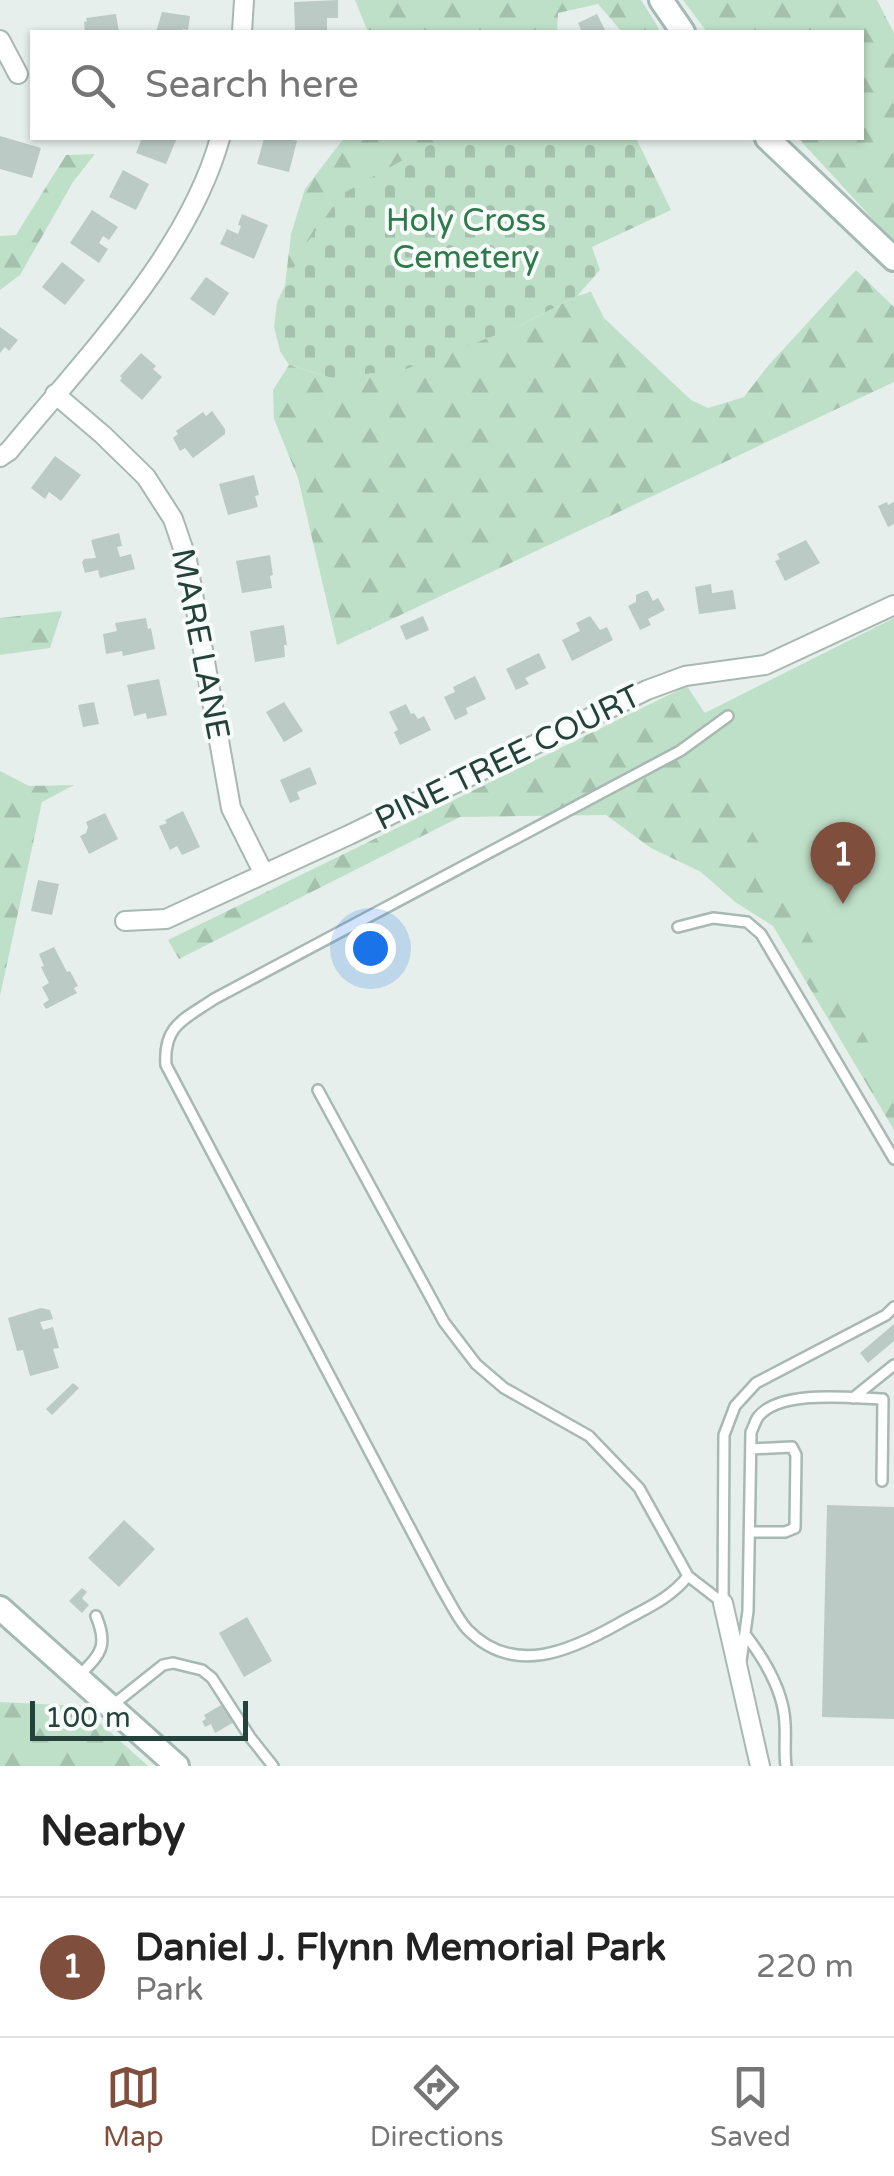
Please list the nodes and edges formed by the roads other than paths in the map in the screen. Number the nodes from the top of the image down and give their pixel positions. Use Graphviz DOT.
graph roads {
  1 [pos="244,0"];
  2 [pos="661,0"];
  3 [pos="242,30"];
  4 [pos="682,30"];
  5 [pos="0,40"];
  6 [pos="18,74"];
  7 [pos="219,140"];
  8 [pos="768,140"];
  9 [pos="894,259"];
  10 [pos="55,394"];
  11 [pos="0,457"];
  12 [pos="894,605"];
  13 [pos="728,716"];
  14 [pos="264,874"];
  15 [pos="125,921"];
  16 [pos="678,927"];
  17 [pos="318,1090"];
  18 [pos="894,1159"];
  19 [pos="894,1307"];
  20 [pos="894,1365"];
  21 [pos="882,1375"];
  22 [pos="894,1375"];
  23 [pos="853,1398"];
  24 [pos="751,1449"];
  25 [pos="882,1482"];
  26 [pos="750,1532"];
  27 [pos="688,1576"];
  28 [pos="723,1603"];
  29 [pos="0,1608"];
  30 [pos="96,1616"];
  31 [pos="745,1634"];
  32 [pos="739,1674"];
  33 [pos="79,1676"];
  34 [pos="112,1706"];
  35 [pos="178,1766"];
  36 [pos="274,1766"];
  37 [pos="760,1766"];
  38 [pos="786,1766"];
  1 -- 3 [label="street"];
  2 -- 4 [label="main road"];
  5 -- 6 [label="street"];
  7 -- 10 [label="street"];
  8 -- 9 [label="main road"];
  10 -- 11 [label="street"];
  10 -- 14 [label="street, MARE LANE"];
  12 -- 14 [label="street, PINE TREE COURT"];
  13 -- 27 [label="lane"];
  14 -- 15 [label="street, PINE TREE COURT"];
  16 -- 18 [label="lane"];
  17 -- 27 [label="lane"];
  19 -- 28 [label="lane"];
  20 -- 21 [label="lane"];
  21 -- 22 [label="lane"];
  21 -- 23 [label="lane"];
  23 -- 24 [label="lane"];
  23 -- 25 [label="lane"];
  24 -- 26 [label="lane"];
  24 -- 26 [label="lane"];
  26 -- 31 [label="lane"];
  27 -- 28 [label="lane"];
  28 -- 32 [label="street"];
  29 -- 33 [label="main road"];
  30 -- 33 [label="lane"];
  31 -- 32 [label="lane"];
  31 -- 38 [label="lane"];
  32 -- 37 [label="street"];
  33 -- 34 [label="main road"];
  34 -- 35 [label="main road"];
  34 -- 36 [label="lane"];
}
